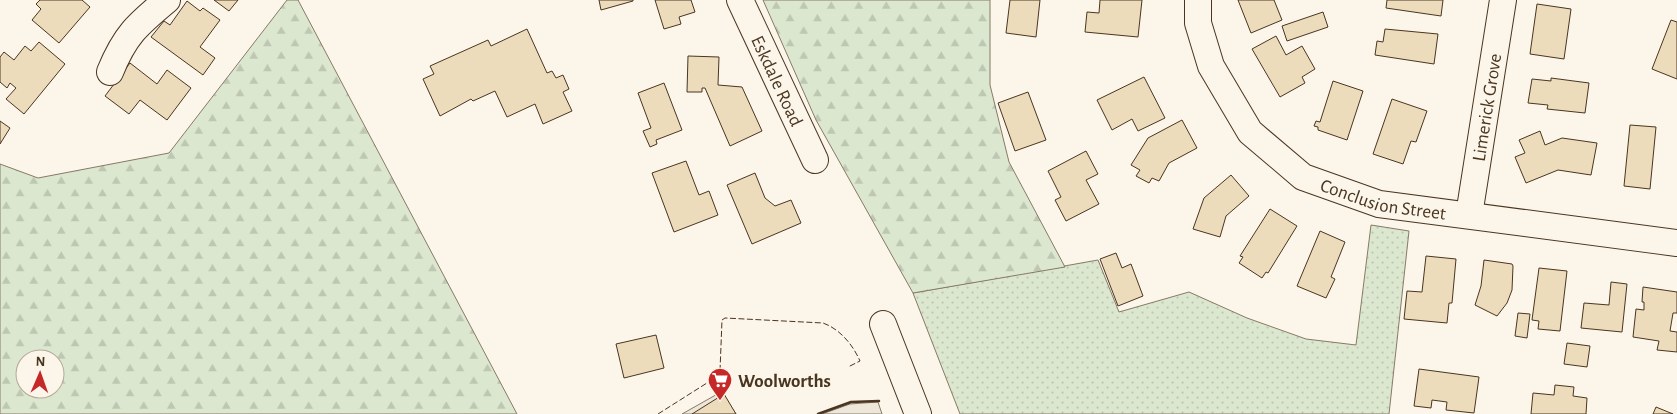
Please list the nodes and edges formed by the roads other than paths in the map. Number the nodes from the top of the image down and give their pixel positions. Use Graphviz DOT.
graph roads {
  1 [pos="167,0"];
  2 [pos="740,0"];
  3 [pos="1198,0"];
  4 [pos="1503,0"];
  5 [pos="110,72"];
  6 [pos="815,160"];
  7 [pos="1469,215"];
  8 [pos="1677,243"];
  9 [pos="883,324"];
  10 [pos="918,414"];
  1 -- 5 [label="street"];
  2 -- 6 [label="street, Eskdale Road"];
  3 -- 7 [label="street, Conclusion Street"];
  4 -- 7 [label="street, Limerick Grove"];
  7 -- 8 [label="street, Conclusion Street"];
  9 -- 10 [label="street"];
}
